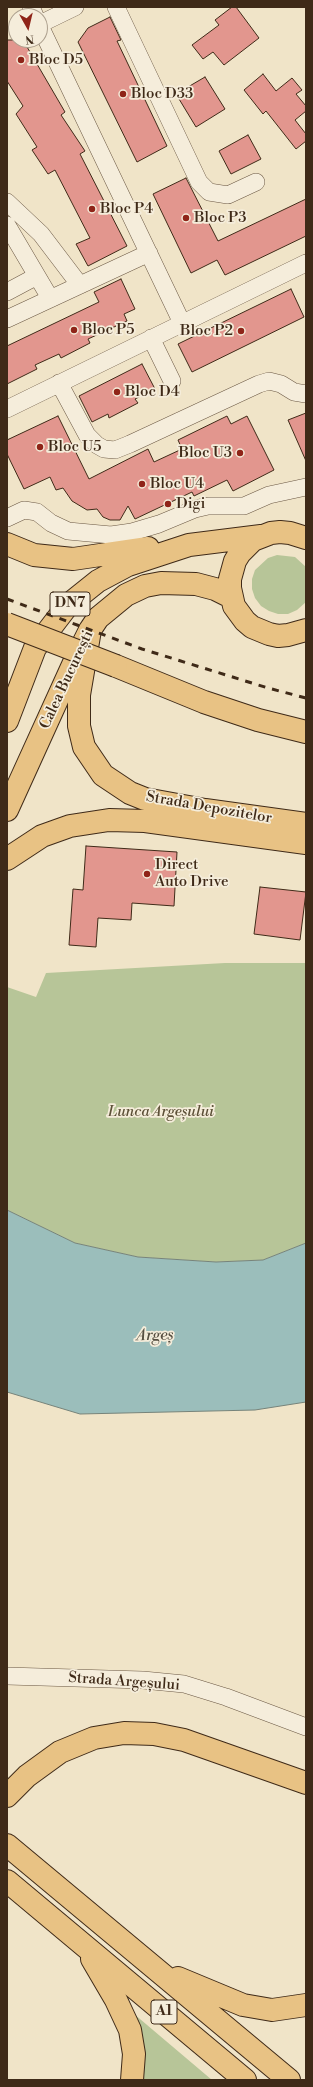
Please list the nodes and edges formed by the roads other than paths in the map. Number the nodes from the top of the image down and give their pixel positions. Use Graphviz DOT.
graph roads {
  1 [pos="75,7"];
  2 [pos="116,7"];
  3 [pos="48,21"];
  4 [pos="48,42"];
  5 [pos="256,182"];
  6 [pos="7,202"];
  7 [pos="7,225"];
  8 [pos="149,253"];
  9 [pos="306,263"];
  10 [pos="37,276"];
  11 [pos="79,284"];
  12 [pos="7,292"];
  13 [pos="50,298"];
  14 [pos="7,319"];
  15 [pos="182,323"];
  16 [pos="151,338"];
  17 [pos="172,381"];
  18 [pos="59,383"];
  19 [pos="306,394"];
  20 [pos="7,409"];
  21 [pos="306,487"];
  22 [pos="7,518"];
  23 [pos="7,523"];
  24 [pos="262,536"];
  25 [pos="306,538"];
  26 [pos="189,545"];
  27 [pos="14,547"];
  28 [pos="231,597"];
  29 [pos="7,624"];
  30 [pos="90,630"];
  31 [pos="306,630"];
  32 [pos="278,636"];
  33 [pos="306,642"];
  34 [pos="7,721"];
  35 [pos="306,732"];
  36 [pos="7,810"];
  37 [pos="306,824"];
  38 [pos="306,843"];
  39 [pos="7,859"];
  40 [pos="7,1676"];
  41 [pos="306,1727"];
  42 [pos="306,1767"];
  43 [pos="7,1775"];
  44 [pos="306,1782"];
  45 [pos="7,1796"];
  46 [pos="7,1845"];
  47 [pos="12,1885"];
  48 [pos="83,1945"];
  49 [pos="154,1968"];
  50 [pos="306,2005"];
  51 [pos="132,2080"];
  52 [pos="244,2080"];
  53 [pos="289,2080"];
  1 -- 3 [label="street"];
  2 -- 5 [label="street"];
  4 -- 8 [label="street"];
  6 -- 11 [label="street"];
  7 -- 10 [label="street"];
  8 -- 11 [label="street"];
  8 -- 15 [label="street"];
  9 -- 15 [label="street"];
  10 -- 12 [label="street"];
  10 -- 13 [label="street"];
  11 -- 13 [label="street"];
  13 -- 14 [label="street"];
  15 -- 16 [label="street"];
  16 -- 17 [label="street"];
  16 -- 18 [label="street"];
  18 -- 19 [label="street"];
  18 -- 20 [label="street"];
  21 -- 22 [label="street"];
  23 -- 27 [label="street"];
  24 -- 25 [label="main road, DN7"];
  24 -- 26 [label="main road, DN7"];
  24 -- 28 [label="main road, DN7"];
  26 -- 27 [label="main road"];
  26 -- 34 [label="main road, DN7"];
  28 -- 30 [label="main road, Calea București / DN7"];
  28 -- 32 [label="main road, DN7"];
  29 -- 35 [label="main road, bridge"];
  30 -- 36 [label="main road, Calea București / DN7"];
  30 -- 37 [label="main road, Strada Depozitelor / DN7"];
  31 -- 32 [label="main road, DN7"];
  32 -- 33 [label="street"];
  38 -- 39 [label="main road, Strada Depozitelor"];
  40 -- 41 [label="street, Strada Argeșului"];
  42 -- 43 [label="main road"];
  44 -- 45 [label="main road"];
  46 -- 49 [label="main road, A1"];
  47 -- 48 [label="main road, A1"];
  48 -- 51 [label="main road"];
  48 -- 52 [label="main road, A1"];
  49 -- 50 [label="main road"];
  49 -- 53 [label="main road, A1"];
}
